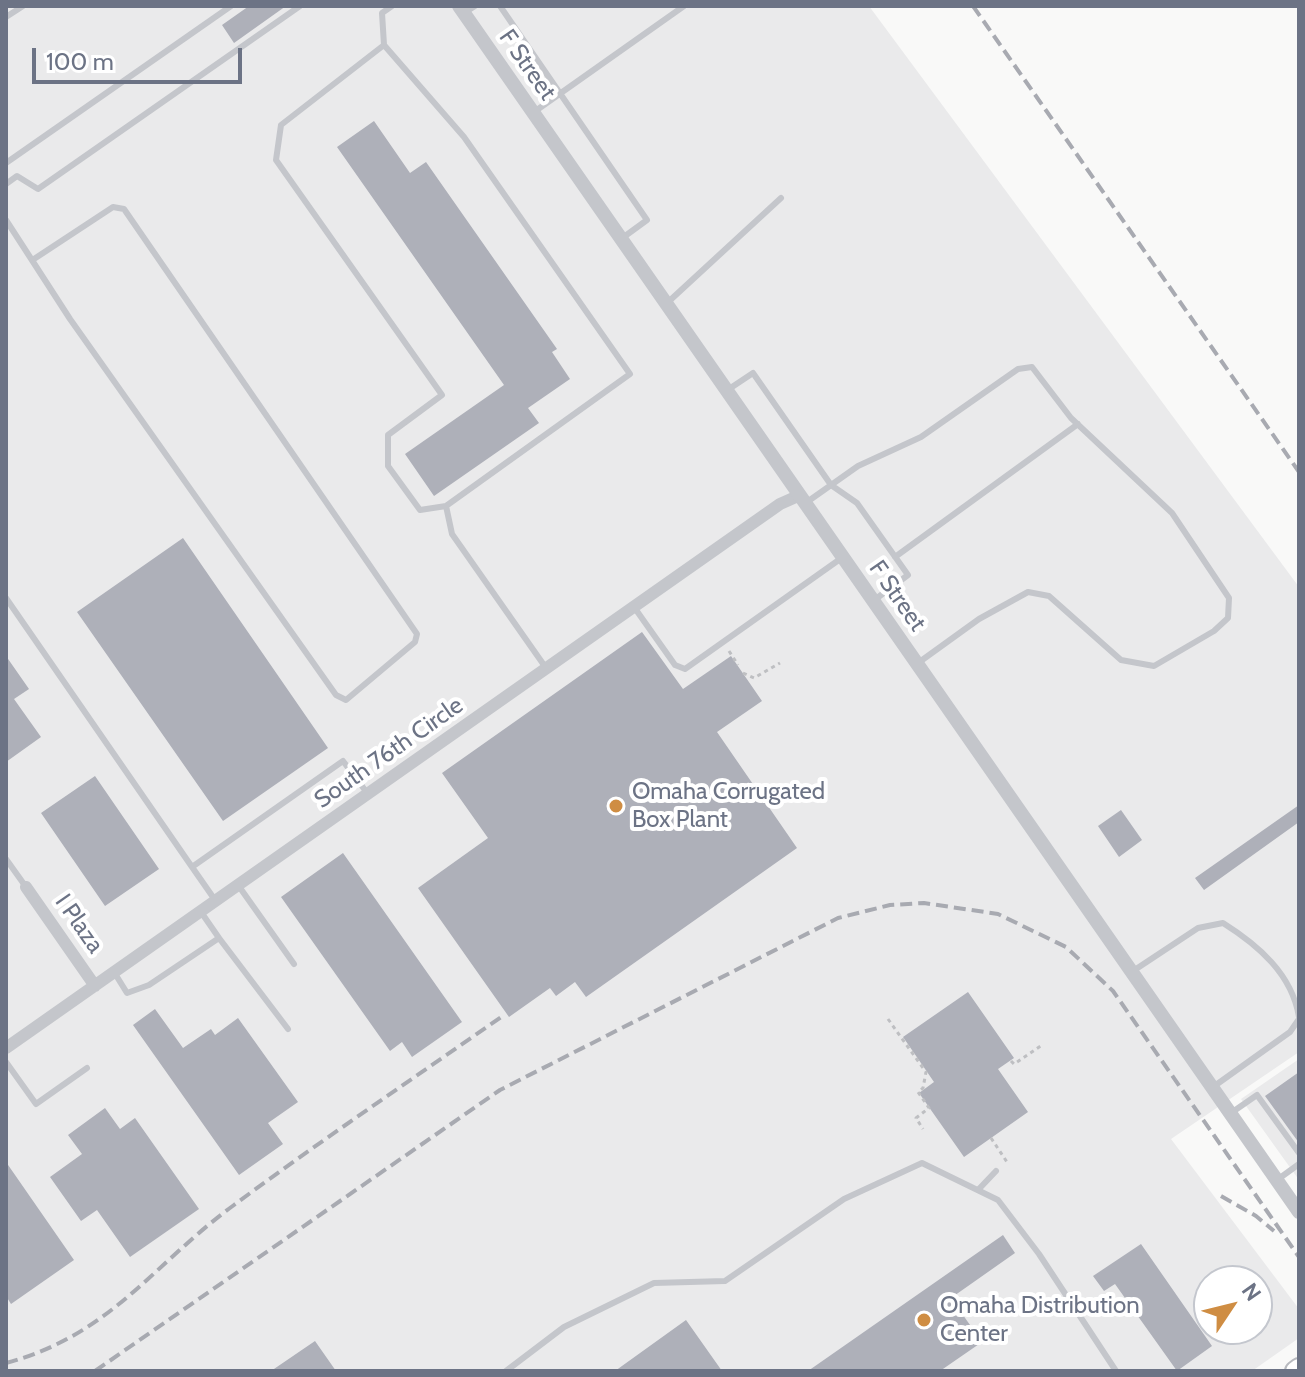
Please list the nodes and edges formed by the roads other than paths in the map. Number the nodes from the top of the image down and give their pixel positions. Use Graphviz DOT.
graph roads {
  1 [pos="23,6"];
  2 [pos="231,6"];
  3 [pos="300,6"];
  4 [pos="392,6"];
  5 [pos="500,6"];
  6 [pos="684,6"];
  7 [pos="466,8"];
  8 [pos="6,17"];
  9 [pos="384,45"];
  10 [pos="560,94"];
  11 [pos="533,113"];
  12 [pos="6,163"];
  13 [pos="6,184"];
  14 [pos="781,198"];
  15 [pos="6,220"];
  16 [pos="621,239"];
  17 [pos="34,259"];
  18 [pos="666,304"];
  19 [pos="727,391"];
  20 [pos="1078,424"];
  21 [pos="831,485"];
  22 [pos="801,500"];
  23 [pos="446,506"];
  24 [pos="843,557"];
  25 [pos="895,557"];
  26 [pos="6,598"];
  27 [pos="873,601"];
  28 [pos="634,607"];
  29 [pos="917,663"];
  30 [pos="547,668"];
  31 [pos="368,794"];
  32 [pos="6,859"];
  33 [pos="192,867"];
  34 [pos="238,885"];
  35 [pos="26,887"];
  36 [pos="216,901"];
  37 [pos="201,912"];
  38 [pos="219,938"];
  39 [pos="294,964"];
  40 [pos="1132,971"];
  41 [pos="114,972"];
  42 [pos="95,986"];
  43 [pos="1299,1018"];
  44 [pos="288,1029"];
  45 [pos="6,1048"];
  46 [pos="6,1062"];
  47 [pos="87,1068"];
  48 [pos="1213,1087"];
  49 [pos="1231,1113"];
  50 [pos="1299,1153"];
  51 [pos="1299,1164"];
  52 [pos="996,1171"];
  53 [pos="1277,1180"];
  54 [pos="978,1190"];
  55 [pos="1299,1212"];
  56 [pos="506,1371"];
  57 [pos="1116,1371"];
  1 -- 8 [label="lane"];
  2 -- 12 [label="lane"];
  3 -- 13 [label="lane"];
  4 -- 9 [label="lane"];
  5 -- 10 [label="lane"];
  6 -- 10 [label="lane"];
  7 -- 11 [label="street, F Street"];
  9 -- 23 [label="lane"];
  9 -- 23 [label="lane"];
  10 -- 11 [label="lane"];
  10 -- 16 [label="lane"];
  11 -- 16 [label="street, F Street"];
  14 -- 18 [label="lane"];
  15 -- 17 [label="lane"];
  16 -- 18 [label="street, F Street"];
  17 -- 17 [label="lane"];
  18 -- 19 [label="street, F Street"];
  19 -- 21 [label="lane"];
  19 -- 22 [label="street, F Street"];
  20 -- 21 [label="lane"];
  20 -- 25 [label="lane"];
  20 -- 29 [label="lane"];
  21 -- 22 [label="lane"];
  21 -- 25 [label="lane"];
  22 -- 24 [label="street, F Street"];
  22 -- 28 [label="street, South 76th Circle"];
  23 -- 30 [label="lane"];
  24 -- 27 [label="street, F Street"];
  24 -- 28 [label="lane"];
  25 -- 27 [label="lane"];
  26 -- 33 [label="lane"];
  27 -- 29 [label="street, F Street"];
  28 -- 30 [label="street, South 76th Circle"];
  29 -- 40 [label="street, F Street"];
  30 -- 31 [label="street, South 76th Circle"];
  31 -- 33 [label="lane"];
  31 -- 34 [label="street, South 76th Circle"];
  32 -- 35 [label="lane"];
  33 -- 36 [label="lane"];
  34 -- 36 [label="street, South 76th Circle"];
  34 -- 39 [label="lane"];
  35 -- 42 [label="street, I Plaza"];
  36 -- 37 [label="street, South 76th Circle"];
  37 -- 38 [label="lane"];
  37 -- 41 [label="street, South 76th Circle"];
  38 -- 41 [label="lane"];
  38 -- 44 [label="lane"];
  40 -- 43 [label="lane"];
  40 -- 48 [label="street, F Street"];
  41 -- 42 [label="street, South 76th Circle"];
  42 -- 45 [label="street, South 76th Circle"];
  43 -- 48 [label="lane"];
  46 -- 47 [label="lane"];
  48 -- 49 [label="street, F Street"];
  49 -- 50 [label="lane"];
  49 -- 53 [label="street, F Street"];
  51 -- 53 [label="lane"];
  52 -- 54 [label="lane"];
  53 -- 55 [label="street, F Street"];
  54 -- 56 [label="lane"];
  54 -- 57 [label="lane"];
}
